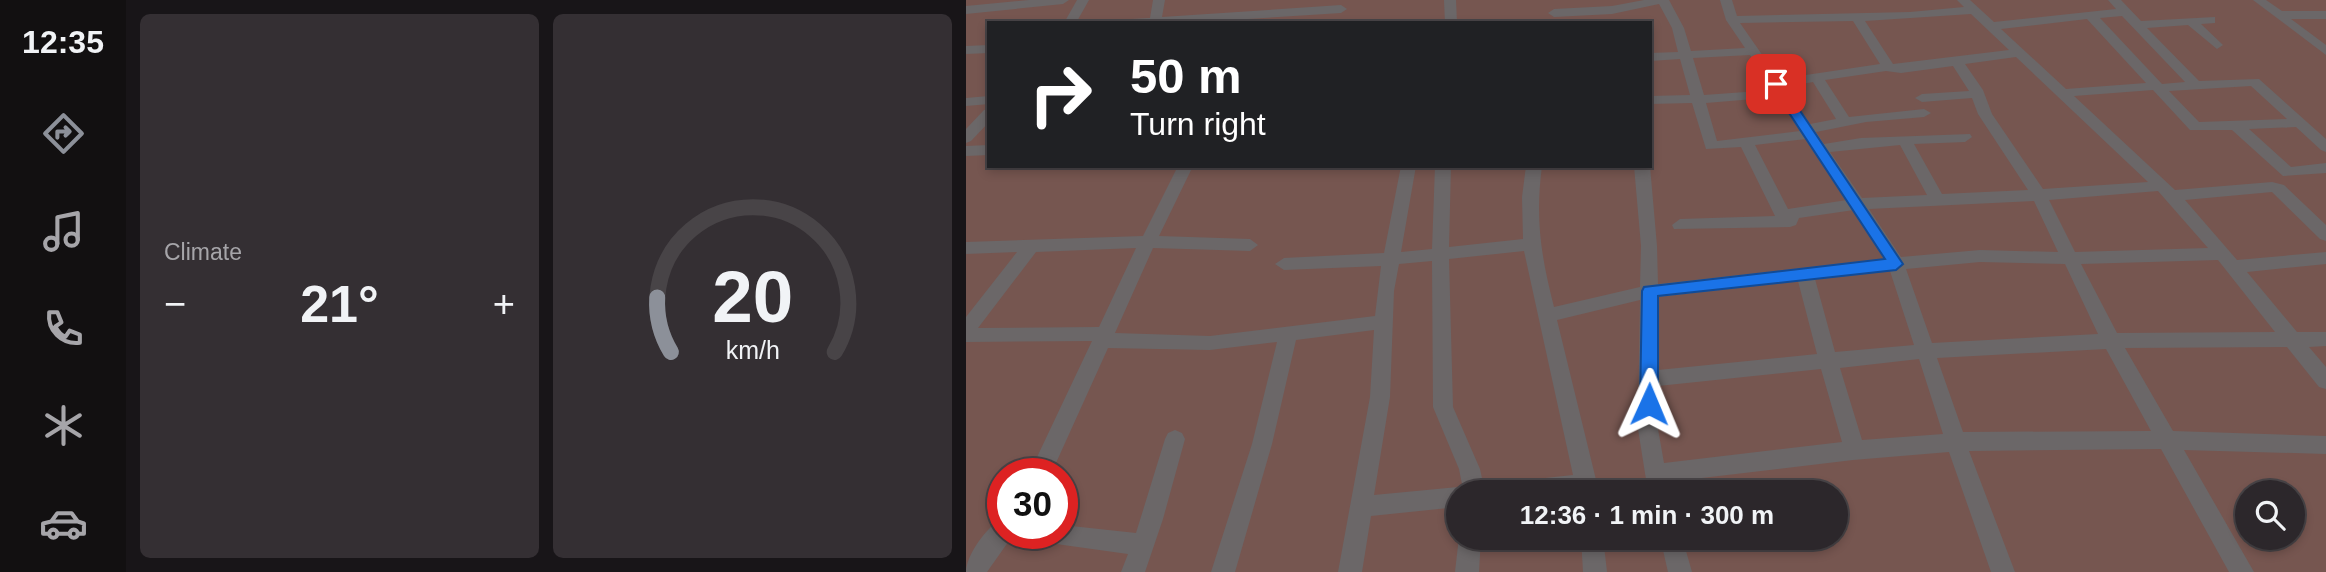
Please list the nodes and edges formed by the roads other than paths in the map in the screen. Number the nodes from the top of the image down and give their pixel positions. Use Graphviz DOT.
graph roads {
  1 [pos="1063,0"];
  2 [pos="1083,0"];
  3 [pos="1159,0"];
  4 [pos="1450,0"];
  5 [pos="1663,0"];
  6 [pos="1726,0"];
  7 [pos="1838,0"];
  8 [pos="1964,0"];
  9 [pos="2114,0"];
  10 [pos="2259,0"];
  11 [pos="1342,4"];
  12 [pos="1618,9"];
  13 [pos="966,10"];
  14 [pos="1974,10"];
  15 [pos="1554,12"];
  16 [pos="2123,12"];
  17 [pos="2090,15"];
  18 [pos="2278,15"];
  19 [pos="2326,15"];
  20 [pos="1853,18"];
  21 [pos="1156,19"];
  22 [pos="1241,20"];
  23 [pos="1732,20"];
  24 [pos="2211,20"];
  25 [pos="1071,21"];
  26 [pos="1144,21"];
  27 [pos="1451,21"];
  28 [pos="1619,21"];
  29 [pos="2190,21"];
  30 [pos="2136,25"];
  31 [pos="1992,26"];
  32 [pos="2217,45"];
  33 [pos="987,49"];
  34 [pos="966,51"];
  35 [pos="1753,51"];
  36 [pos="2326,51"];
  37 [pos="2021,52"];
  38 [pos="1686,55"];
  39 [pos="1652,57"];
  40 [pos="1956,61"];
  41 [pos="1886,67"];
  42 [pos="1817,78"];
  43 [pos="2196,86"];
  44 [pos="2158,87"];
  45 [pos="1779,88"];
  46 [pos="2064,93"];
  47 [pos="1978,94"];
  48 [pos="1922,98"];
  49 [pos="1698,99"];
  50 [pos="987,100"];
  51 [pos="1652,100"];
  52 [pos="966,102"];
  53 [pos="1924,113"];
  54 [pos="987,115"];
  55 [pos="1845,122"];
  56 [pos="2299,123"];
  57 [pos="2235,125"];
  58 [pos="1809,132"];
  59 [pos="1965,137"];
  60 [pos="966,138"];
  61 [pos="1905,141"];
  62 [pos="1746,142"];
  63 [pos="2326,147"];
  64 [pos="1821,149"];
  65 [pos="987,150"];
  66 [pos="966,151"];
  67 [pos="1185,168"];
  68 [pos="1409,168"];
  69 [pos="1443,168"];
  70 [pos="1534,168"];
  71 [pos="1642,168"];
  72 [pos="2326,168"];
  73 [pos="2166,191"];
  74 [pos="2039,195"];
  75 [pos="1937,200"];
  76 [pos="1858,204"];
  77 [pos="1786,221"];
  78 [pos="1679,225"];
  79 [pos="2326,235"];
  80 [pos="1147,242"];
  81 [pos="1532,244"];
  82 [pos="1250,245"];
  83 [pos="1030,247"];
  84 [pos="966,248"];
  85 [pos="1440,253"];
  86 [pos="2070,258"];
  87 [pos="2326,258"];
  88 [pos="1391,259"];
  89 [pos="2227,260"];
  90 [pos="1284,264"];
  91 [pos="1896,264"];
  92 [pos="1805,274"];
  93 [pos="1650,291"];
  94 [pos="1546,316"];
  95 [pos="1384,322"];
  96 [pos="966,333"];
  97 [pos="1288,335"];
  98 [pos="1103,337"];
  99 [pos="2326,339"];
  100 [pos="2111,341"];
  101 [pos="2294,341"];
  102 [pos="1926,351"];
  103 [pos="1828,361"];
  104 [pos="1649,379"];
  105 [pos="2326,380"];
  106 [pos="1175,439"];
  107 [pos="1955,442"];
  108 [pos="2169,442"];
  109 [pos="2326,445"];
  110 [pos="1855,450"];
  111 [pos="1047,458"];
  112 [pos="1472,480"];
  113 [pos="1586,480"];
  114 [pos="1657,480"];
  115 [pos="1676,480"];
  116 [pos="1446,498"];
  117 [pos="1360,507"];
  118 [pos="1078,537"];
  119 [pos="1143,544"];
  120 [pos="989,549"];
  121 [pos="1469,550"];
  122 [pos="1593,550"];
  123 [pos="1674,550"];
  124 [pos="972,572"];
  125 [pos="1133,572"];
  126 [pos="1223,572"];
  127 [pos="1350,572"];
  128 [pos="1467,572"];
  129 [pos="1595,572"];
  130 [pos="1680,572"];
  131 [pos="2003,572"];
  132 [pos="2242,572"];
  1 -- 13 [label="street"];
  2 -- 25 [label="street"];
  3 -- 21 [label="street"];
  4 -- 27 [label="street"];
  5 -- 12 [label="street"];
  5 -- 38 [label="street"];
  6 -- 23 [label="street"];
  7 -- 20 [label="street"];
  8 -- 14 [label="street"];
  9 -- 16 [label="street"];
  10 -- 18 [label="street"];
  11 -- 22 [label="street"];
  12 -- 15 [label="street"];
  12 -- 28 [label="street"];
  14 -- 20 [label="street"];
  14 -- 31 [label="street"];
  16 -- 17 [label="street"];
  16 -- 30 [label="street"];
  17 -- 31 [label="street"];
  17 -- 44 [label="street"];
  18 -- 19 [label="street"];
  18 -- 36 [label="street"];
  20 -- 23 [label="street"];
  20 -- 41 [label="street"];
  21 -- 22 [label="street"];
  21 -- 26 [label="street"];
  23 -- 35 [label="street"];
  24 -- 29 [label="street"];
  29 -- 30 [label="street"];
  29 -- 32 [label="street"];
  30 -- 43 [label="street"];
  31 -- 37 [label="street"];
  33 -- 34 [label="street"];
  35 -- 38 [label="street"];
  35 -- 45 [label="street"];
  37 -- 40 [label="street"];
  37 -- 46 [label="street"];
  38 -- 39 [label="street"];
  38 -- 49 [label="street"];
  40 -- 41 [label="street"];
  40 -- 47 [label="street"];
  41 -- 42 [label="street"];
  42 -- 45 [label="street"];
  42 -- 55 [label="street"];
  43 -- 44 [label="street"];
  43 -- 56 [label="street"];
  44 -- 46 [label="street"];
  44 -- 57 [label="street"];
  45 -- 49 [label="street"];
  45 -- 58 [label="street"];
  46 -- 73 [label="street"];
  47 -- 48 [label="street"];
  47 -- 74 [label="street"];
  49 -- 51 [label="street"];
  49 -- 62 [label="street"];
  50 -- 52 [label="street"];
  53 -- 55 [label="street"];
  54 -- 60 [label="street"];
  55 -- 58 [label="street"];
  56 -- 57 [label="street"];
  56 -- 63 [label="street"];
  57 -- 72 [label="street"];
  58 -- 62 [label="street"];
  58 -- 64 [label="street"];
  59 -- 61 [label="street"];
  61 -- 64 [label="street"];
  61 -- 75 [label="street"];
  62 -- 77 [label="street"];
  64 -- 76 [label="street"];
  65 -- 66 [label="street"];
  67 -- 80 [label="street"];
  68 -- 88 [label="street"];
  69 -- 85 [label="street"];
  70 -- 81 [label="street"];
  71 -- 93 [label="street"];
  73 -- 74 [label="street"];
  73 -- 79 [label="street"];
  73 -- 89 [label="street"];
  74 -- 75 [label="street"];
  74 -- 86 [label="street"];
  75 -- 76 [label="street"];
  76 -- 77 [label="street"];
  76 -- 91 [label="street"];
  77 -- 78 [label="street"];
  80 -- 82 [label="street"];
  80 -- 83 [label="street"];
  80 -- 98 [label="street"];
  81 -- 85 [label="street"];
  81 -- 94 [label="street"];
  83 -- 84 [label="street"];
  83 -- 96 [label="street"];
  85 -- 88 [label="street"];
  85 -- 112 [label="street"];
  86 -- 89 [label="street"];
  86 -- 91 [label="street"];
  86 -- 100 [label="street"];
  87 -- 89 [label="street"];
  88 -- 90 [label="street"];
  88 -- 95 [label="street"];
  89 -- 101 [label="street"];
  91 -- 92 [label="street"];
  91 -- 102 [label="street"];
  92 -- 93 [label="street"];
  92 -- 103 [label="street"];
  93 -- 94 [label="street"];
  93 -- 104 [label="street"];
  94 -- 113 [label="street"];
  95 -- 97 [label="street"];
  95 -- 117 [label="street"];
  96 -- 98 [label="street"];
  97 -- 98 [label="street"];
  97 -- 126 [label="street"];
  98 -- 111 [label="street"];
  99 -- 101 [label="street"];
  100 -- 101 [label="street"];
  100 -- 102 [label="street"];
  100 -- 108 [label="street"];
  101 -- 105 [label="street"];
  102 -- 103 [label="street"];
  102 -- 107 [label="street"];
  103 -- 104 [label="street"];
  103 -- 110 [label="street"];
  104 -- 114 [label="street"];
  106 -- 119 [label="street"];
  107 -- 108 [label="street"];
  107 -- 110 [label="street"];
  107 -- 131 [label="street"];
  108 -- 109 [label="street"];
  108 -- 132 [label="street"];
  110 -- 115 [label="street"];
  116 -- 117 [label="street"];
  117 -- 127 [label="street"];
  118 -- 119 [label="street"];
  119 -- 125 [label="street"];
  120 -- 124 [label="street"];
  121 -- 128 [label="street"];
  122 -- 129 [label="street"];
  123 -- 130 [label="street"];
}
